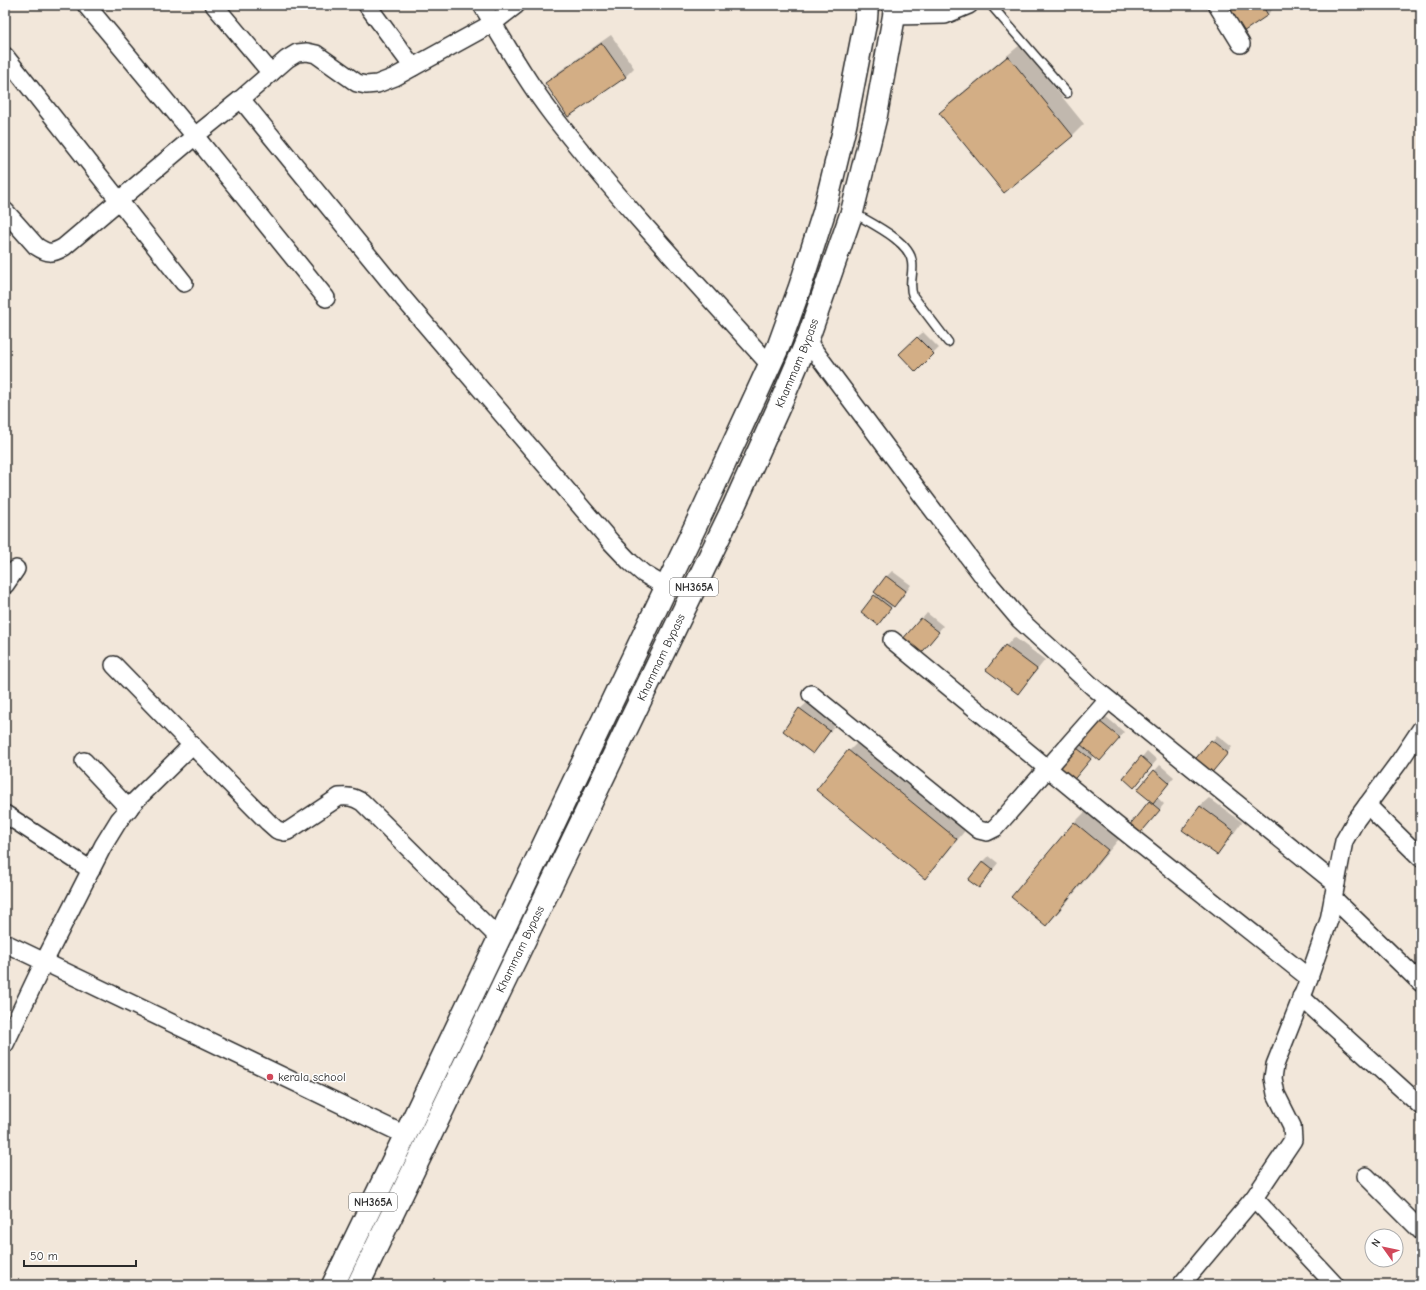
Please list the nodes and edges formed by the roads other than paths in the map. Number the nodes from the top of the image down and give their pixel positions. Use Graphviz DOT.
graph roads {
  1 [pos="86,5"];
  2 [pos="214,5"];
  3 [pos="368,5"];
  4 [pos="482,5"];
  5 [pos="516,5"];
  6 [pos="867,5"];
  7 [pos="969,5"];
  8 [pos="991,5"];
  9 [pos="1217,5"];
  10 [pos="895,11"];
  11 [pos="493,23"];
  12 [pos="1241,44"];
  13 [pos="5,56"];
  14 [pos="413,67"];
  15 [pos="271,73"];
  16 [pos="1067,93"];
  17 [pos="241,100"];
  18 [pos="195,136"];
  19 [pos="120,201"];
  20 [pos="5,211"];
  21 [pos="852,212"];
  22 [pos="184,283"];
  23 [pos="326,298"];
  24 [pos="807,341"];
  25 [pos="948,342"];
  26 [pos="770,366"];
  27 [pos="704,508"];
  28 [pos="728,518"];
  29 [pos="16,569"];
  30 [pos="5,585"];
  31 [pos="666,587"];
  32 [pos="892,640"];
  33 [pos="114,665"];
  34 [pos="811,694"];
  35 [pos="1108,700"];
  36 [pos="1420,733"];
  37 [pos="192,745"];
  38 [pos="84,761"];
  39 [pos="1048,768"];
  40 [pos="1367,805"];
  41 [pos="129,809"];
  42 [pos="5,814"];
  43 [pos="1421,858"];
  44 [pos="91,870"];
  45 [pos="1334,891"];
  46 [pos="499,938"];
  47 [pos="5,943"];
  48 [pos="44,962"];
  49 [pos="1309,978"];
  50 [pos="1421,983"];
  51 [pos="1301,997"];
  52 [pos="5,1044"];
  53 [pos="1421,1106"];
  54 [pos="405,1135"];
  55 [pos="1366,1176"];
  56 [pos="1254,1198"];
  57 [pos="1421,1231"];
  58 [pos="336,1277"];
  59 [pos="360,1281"];
  60 [pos="1181,1285"];
  61 [pos="1335,1285"];
  1 -- 18 [label="street"];
  2 -- 15 [label="street"];
  3 -- 14 [label="street"];
  4 -- 11 [label="street"];
  5 -- 11 [label="street"];
  6 -- 26 [label="highway, Khammam Bypass / NH365A"];
  7 -- 10 [label="street"];
  8 -- 16 [label="lane"];
  9 -- 12 [label="street"];
  10 -- 21 [label="highway, Khammam Bypass / NH365A"];
  11 -- 14 [label="street"];
  11 -- 26 [label="street"];
  13 -- 19 [label="street"];
  14 -- 15 [label="street"];
  15 -- 17 [label="street"];
  17 -- 18 [label="street"];
  17 -- 31 [label="street"];
  18 -- 19 [label="street"];
  18 -- 23 [label="street"];
  19 -- 20 [label="street"];
  19 -- 22 [label="street"];
  21 -- 24 [label="highway, Khammam Bypass / NH365A"];
  21 -- 25 [label="lane"];
  24 -- 28 [label="highway, Khammam Bypass / NH365A"];
  24 -- 35 [label="street"];
  26 -- 27 [label="highway, Khammam Bypass / NH365A"];
  27 -- 28 [label="highway"];
  27 -- 31 [label="highway, Khammam Bypass / NH365A"];
  28 -- 59 [label="highway, Khammam Bypass / NH365A"];
  29 -- 30 [label="street"];
  31 -- 46 [label="highway, Khammam Bypass / NH365A"];
  32 -- 39 [label="street"];
  33 -- 37 [label="street"];
  34 -- 39 [label="street"];
  35 -- 39 [label="street"];
  35 -- 45 [label="street"];
  36 -- 40 [label="street"];
  37 -- 41 [label="street"];
  37 -- 46 [label="street"];
  38 -- 41 [label="street"];
  39 -- 49 [label="street"];
  40 -- 43 [label="street"];
  40 -- 45 [label="street"];
  41 -- 44 [label="street"];
  42 -- 44 [label="street"];
  44 -- 48 [label="street"];
  45 -- 49 [label="street"];
  45 -- 50 [label="street"];
  46 -- 54 [label="highway, Khammam Bypass / NH365A"];
  47 -- 48 [label="street"];
  48 -- 52 [label="street"];
  48 -- 54 [label="street"];
  49 -- 51 [label="street"];
  51 -- 53 [label="street"];
  51 -- 56 [label="street"];
  54 -- 58 [label="highway, Khammam Bypass / NH365A"];
  55 -- 57 [label="street"];
  56 -- 60 [label="street"];
  56 -- 61 [label="street"];
}
